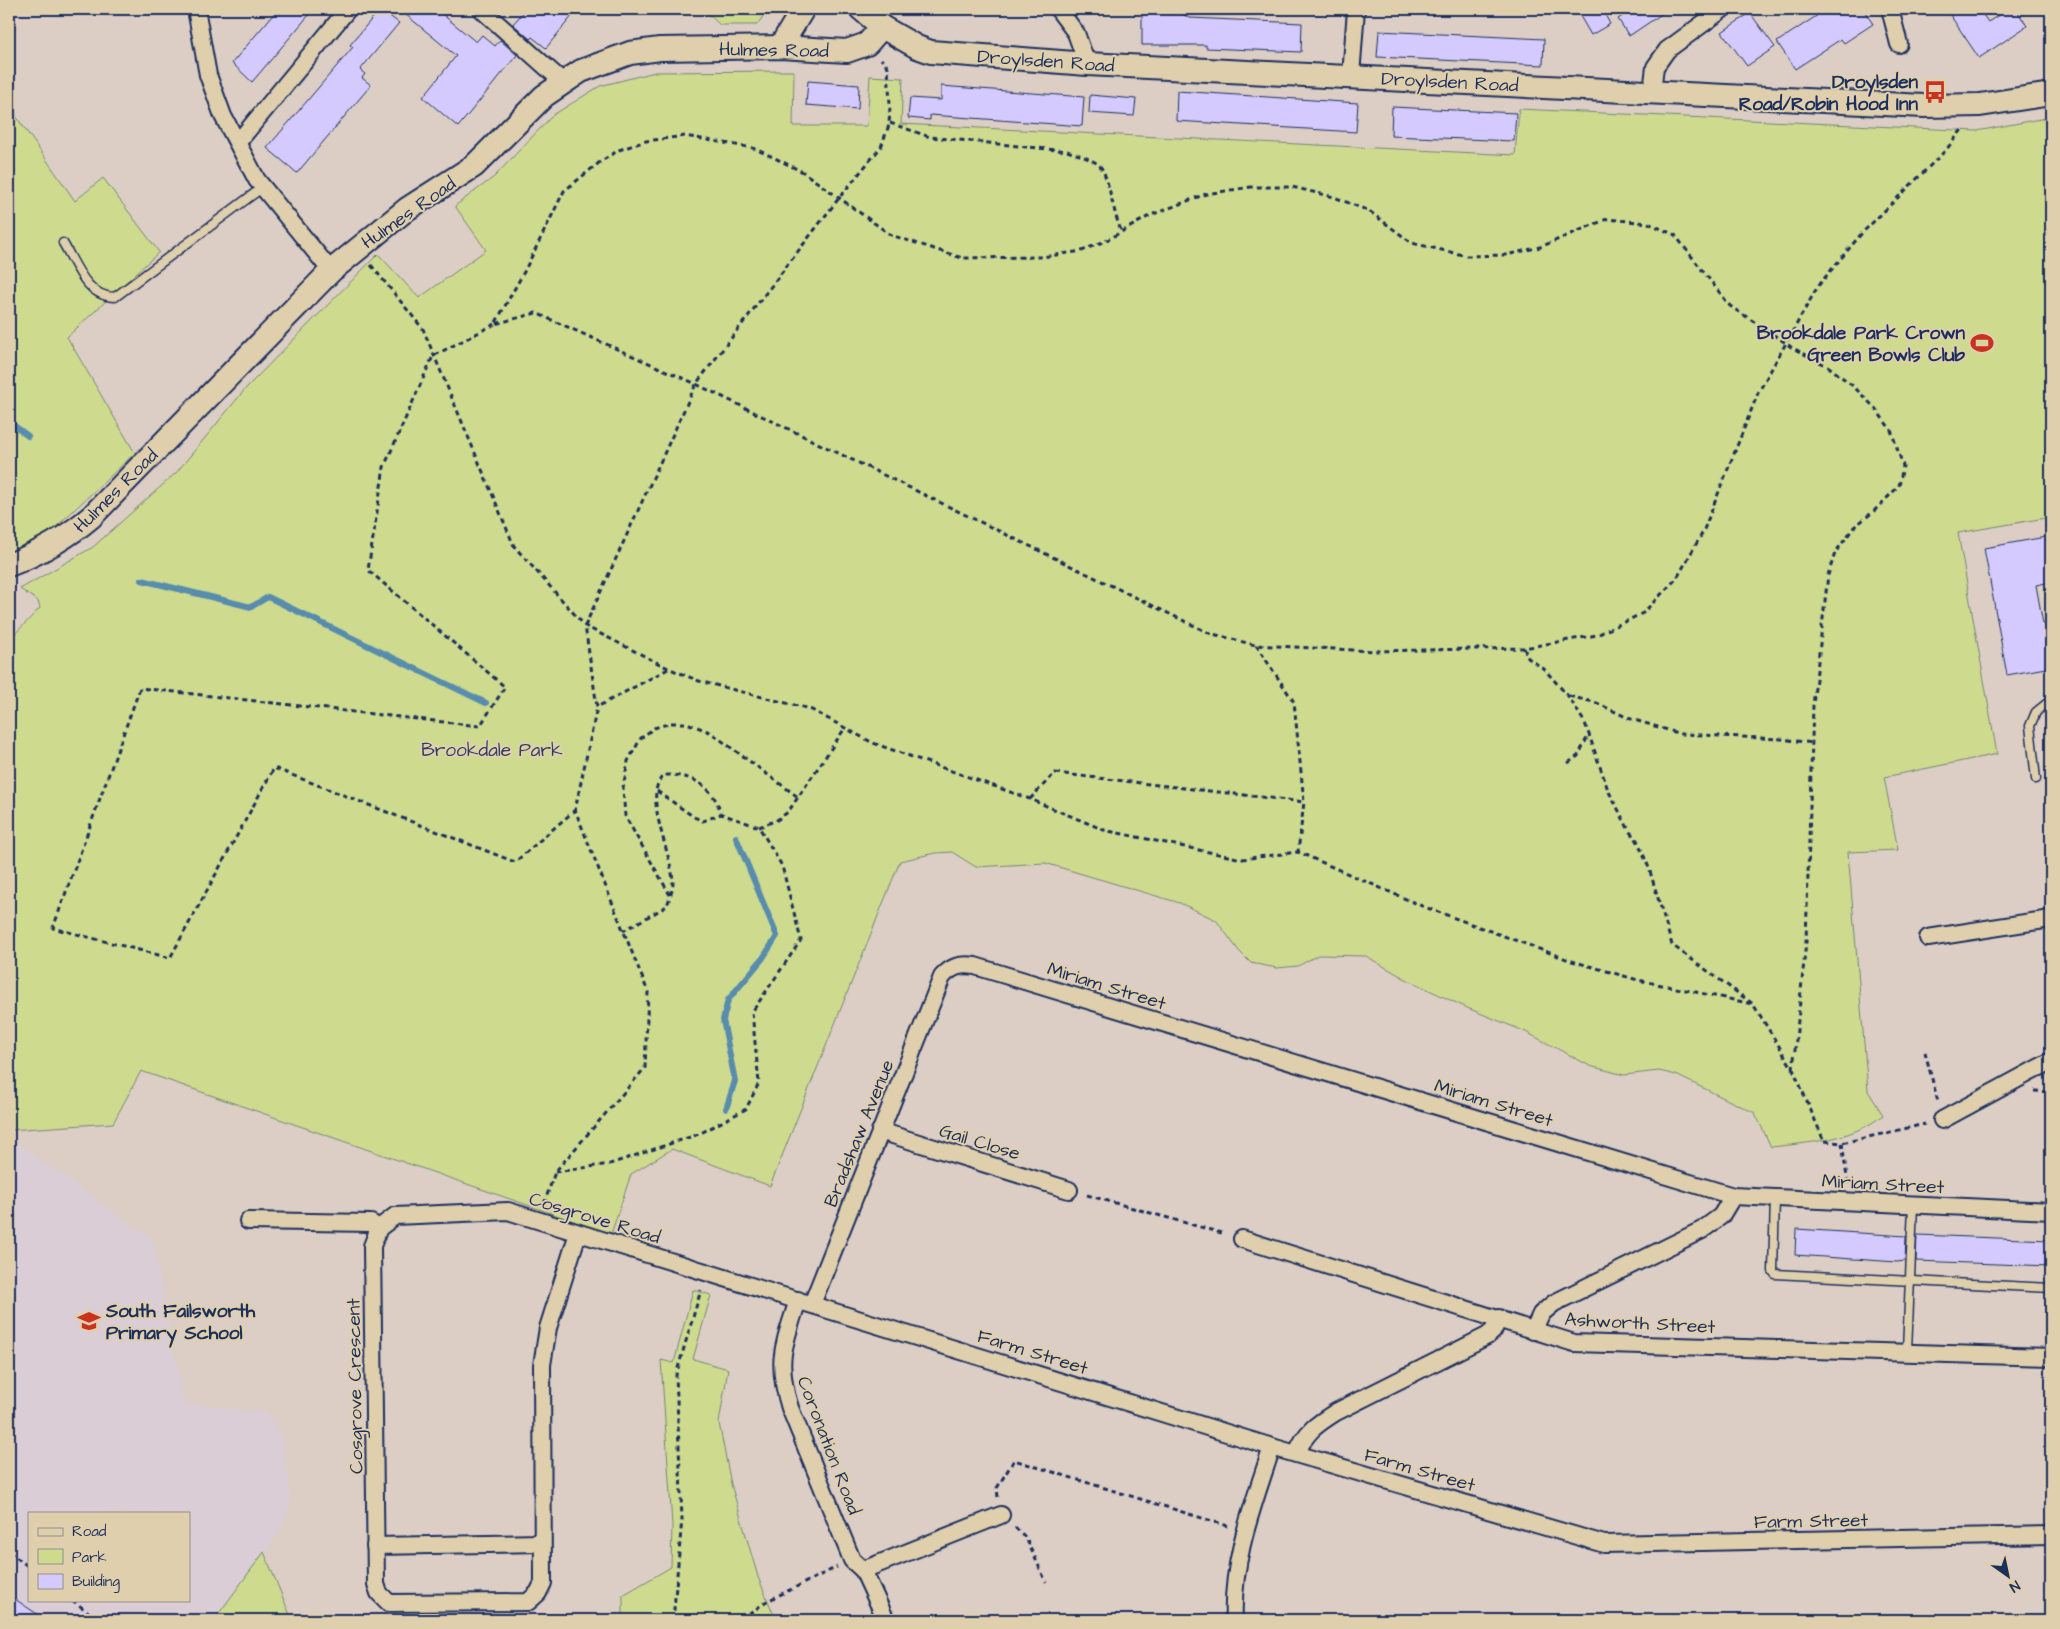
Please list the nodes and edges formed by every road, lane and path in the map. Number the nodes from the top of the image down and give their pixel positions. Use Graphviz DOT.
graph roads {
  1 [pos="196,9"];
  2 [pos="348,9"];
  3 [pos="803,9"];
  4 [pos="861,9"];
  5 [pos="1058,9"];
  6 [pos="1356,9"];
  7 [pos="1724,9"];
  8 [pos="1890,9"];
  9 [pos="491,12"];
  10 [pos="882,27"];
  11 [pos="867,44"];
  12 [pos="1900,44"];
  13 [pos="780,47"];
  14 [pos="1086,64"];
  15 [pos="1350,76"];
  16 [pos="563,82"];
  17 [pos="1652,92"];
  18 [pos="2051,94"];
  19 [pos="1980,105"];
  20 [pos="890,123"];
  21 [pos="238,142"];
  22 [pos="263,187"];
  23 [pos="839,198"];
  24 [pos="1122,232"];
  25 [pos="63,243"];
  26 [pos="356,249"];
  27 [pos="331,271"];
  28 [pos="495,324"];
  29 [pos="1786,343"];
  30 [pos="433,356"];
  31 [pos="696,384"];
  32 [pos="9,565"];
  33 [pos="585,626"];
  34 [pos="1256,645"];
  35 [pos="1524,648"];
  36 [pos="668,668"];
  37 [pos="1568,696"];
  38 [pos="2051,700"];
  39 [pos="597,707"];
  40 [pos="845,728"];
  41 [pos="1589,734"];
  42 [pos="1813,743"];
  43 [pos="1568,763"];
  44 [pos="2036,779"];
  45 [pos="657,791"];
  46 [pos="798,796"];
  47 [pos="1030,799"];
  48 [pos="1304,802"];
  49 [pos="575,810"];
  50 [pos="721,814"];
  51 [pos="759,826"];
  52 [pos="1298,852"];
  53 [pos="670,895"];
  54 [pos="2051,918"];
  55 [pos="624,931"];
  56 [pos="1928,938"];
  57 [pos="942,977"];
  58 [pos="1753,1004"];
  59 [pos="1925,1052"];
  60 [pos="2051,1061"];
  61 [pos="1793,1069"];
  62 [pos="1942,1120"];
  63 [pos="880,1131"];
  64 [pos="1842,1143"];
  65 [pos="555,1172"];
  66 [pos="1069,1190"];
  67 [pos="1733,1196"];
  68 [pos="1775,1198"];
  69 [pos="1851,1202"];
  70 [pos="1913,1205"];
  71 [pos="2051,1211"];
  72 [pos="538,1220"];
  73 [pos="248,1221"];
  74 [pos="379,1228"];
  75 [pos="578,1233"];
  76 [pos="1242,1239"];
  77 [pos="706,1272"];
  78 [pos="1910,1282"];
  79 [pos="2051,1288"];
  80 [pos="805,1302"];
  81 [pos="1499,1318"];
  82 [pos="1533,1331"];
  83 [pos="1907,1351"];
  84 [pos="2051,1357"];
  85 [pos="1272,1446"];
  86 [pos="1297,1453"];
  87 [pos="1001,1515"];
  88 [pos="1246,1531"];
  89 [pos="2051,1535"];
  90 [pos="542,1542"];
  91 [pos="376,1546"];
  92 [pos="9,1552"];
  93 [pos="858,1565"];
  94 [pos="28,1566"];
  95 [pos="1046,1582"];
  96 [pos="75,1602"];
  97 [pos="98,1620"];
  98 [pos="673,1620"];
  99 [pos="742,1620"];
  100 [pos="886,1620"];
  101 [pos="1234,1620"];
  1 -- 21 [label="street"];
  2 -- 21 [label="street"];
  3 -- 13 [label="street"];
  4 -- 10 [label="street, Droylsden Road"];
  5 -- 14 [label="street"];
  6 -- 15 [label="street"];
  7 -- 17 [label="street"];
  8 -- 12 [label="street"];
  9 -- 16 [label="street"];
  10 -- 11 [label="street"];
  10 -- 14 [label="street, Droylsden Road"];
  11 -- 13 [label="street, Hulmes Road"];
  11 -- 20 [label="path"];
  13 -- 16 [label="street, Hulmes Road"];
  14 -- 15 [label="street, Droylsden Road"];
  15 -- 17 [label="street, Droylsden Road"];
  16 -- 26 [label="street, Hulmes Road"];
  17 -- 19 [label="street, Droylsden Road"];
  18 -- 19 [label="street, Droylsden Road"];
  19 -- 29 [label="path"];
  20 -- 23 [label="path"];
  20 -- 24 [label="path"];
  21 -- 22 [label="street"];
  22 -- 25 [label="lane"];
  22 -- 27 [label="street"];
  23 -- 24 [label="path"];
  23 -- 28 [label="path"];
  23 -- 31 [label="path"];
  24 -- 29 [label="path"];
  26 -- 27 [label="street, Hulmes Road"];
  26 -- 30 [label="path"];
  27 -- 32 [label="street, Hulmes Road"];
  28 -- 30 [label="path"];
  28 -- 31 [label="path"];
  29 -- 35 [label="path"];
  29 -- 42 [label="path"];
  30 -- 33 [label="path"];
  30 -- 49 [label="path"];
  31 -- 33 [label="path"];
  31 -- 34 [label="path"];
  33 -- 36 [label="path"];
  33 -- 39 [label="path"];
  34 -- 35 [label="path"];
  34 -- 48 [label="path"];
  35 -- 37 [label="path"];
  36 -- 39 [label="path"];
  36 -- 40 [label="path"];
  37 -- 41 [label="path"];
  37 -- 42 [label="path"];
  38 -- 44 [label="lane"];
  39 -- 49 [label="path"];
  40 -- 46 [label="path"];
  40 -- 47 [label="path"];
  41 -- 43 [label="path"];
  41 -- 58 [label="path"];
  42 -- 61 [label="path"];
  45 -- 50 [label="path"];
  45 -- 50 [label="path"];
  45 -- 53 [label="path"];
  46 -- 51 [label="path"];
  46 -- 53 [label="path"];
  47 -- 48 [label="path"];
  47 -- 52 [label="path"];
  48 -- 52 [label="path"];
  49 -- 55 [label="path"];
  50 -- 51 [label="path"];
  51 -- 65 [label="path"];
  52 -- 58 [label="path"];
  53 -- 55 [label="path"];
  54 -- 56 [label="street"];
  55 -- 65 [label="path"];
  57 -- 63 [label="street, Bradshaw Avenue"];
  57 -- 67 [label="street, Miriam Street"];
  58 -- 61 [label="path"];
  59 -- 62 [label="path"];
  60 -- 62 [label="street"];
  61 -- 64 [label="path"];
  62 -- 64 [label="path"];
  63 -- 66 [label="street, Gail Close"];
  63 -- 80 [label="street, Bradshaw Avenue"];
  64 -- 69 [label="path"];
  65 -- 72 [label="path"];
  66 -- 76 [label="path"];
  67 -- 68 [label="street, Miriam Street"];
  67 -- 82 [label="street"];
  68 -- 69 [label="street, Miriam Street"];
  68 -- 78 [label="lane"];
  69 -- 70 [label="street, Miriam Street"];
  70 -- 71 [label="street, Miriam Street"];
  70 -- 78 [label="lane"];
  72 -- 74 [label="street, Cosgrove Road"];
  72 -- 75 [label="street, Cosgrove Road"];
  73 -- 74 [label="street"];
  74 -- 91 [label="street, Cosgrove Crescent"];
  75 -- 77 [label="street, Cosgrove Road"];
  75 -- 90 [label="street, Cosgrove Crescent"];
  76 -- 81 [label="street, Ashworth Street"];
  77 -- 80 [label="street, Cosgrove Road"];
  77 -- 98 [label="path"];
  78 -- 79 [label="lane"];
  78 -- 83 [label="lane"];
  80 -- 85 [label="street, Farm Street"];
  80 -- 93 [label="street, Coronation Road"];
  81 -- 82 [label="street, Ashworth Street"];
  81 -- 86 [label="street"];
  82 -- 83 [label="street, Ashworth Street"];
  83 -- 84 [label="street, Ashworth Street"];
  85 -- 86 [label="street, Farm Street"];
  85 -- 88 [label="street"];
  86 -- 89 [label="street, Farm Street"];
  87 -- 88 [label="path"];
  87 -- 93 [label="street"];
  87 -- 95 [label="path"];
  88 -- 101 [label="street"];
  90 -- 91 [label="street"];
  90 -- 91 [label="street, Cosgrove Crescent"];
  92 -- 94 [label="path"];
  93 -- 99 [label="path"];
  93 -- 100 [label="street, Coronation Road"];
  96 -- 97 [label="path"];
}
